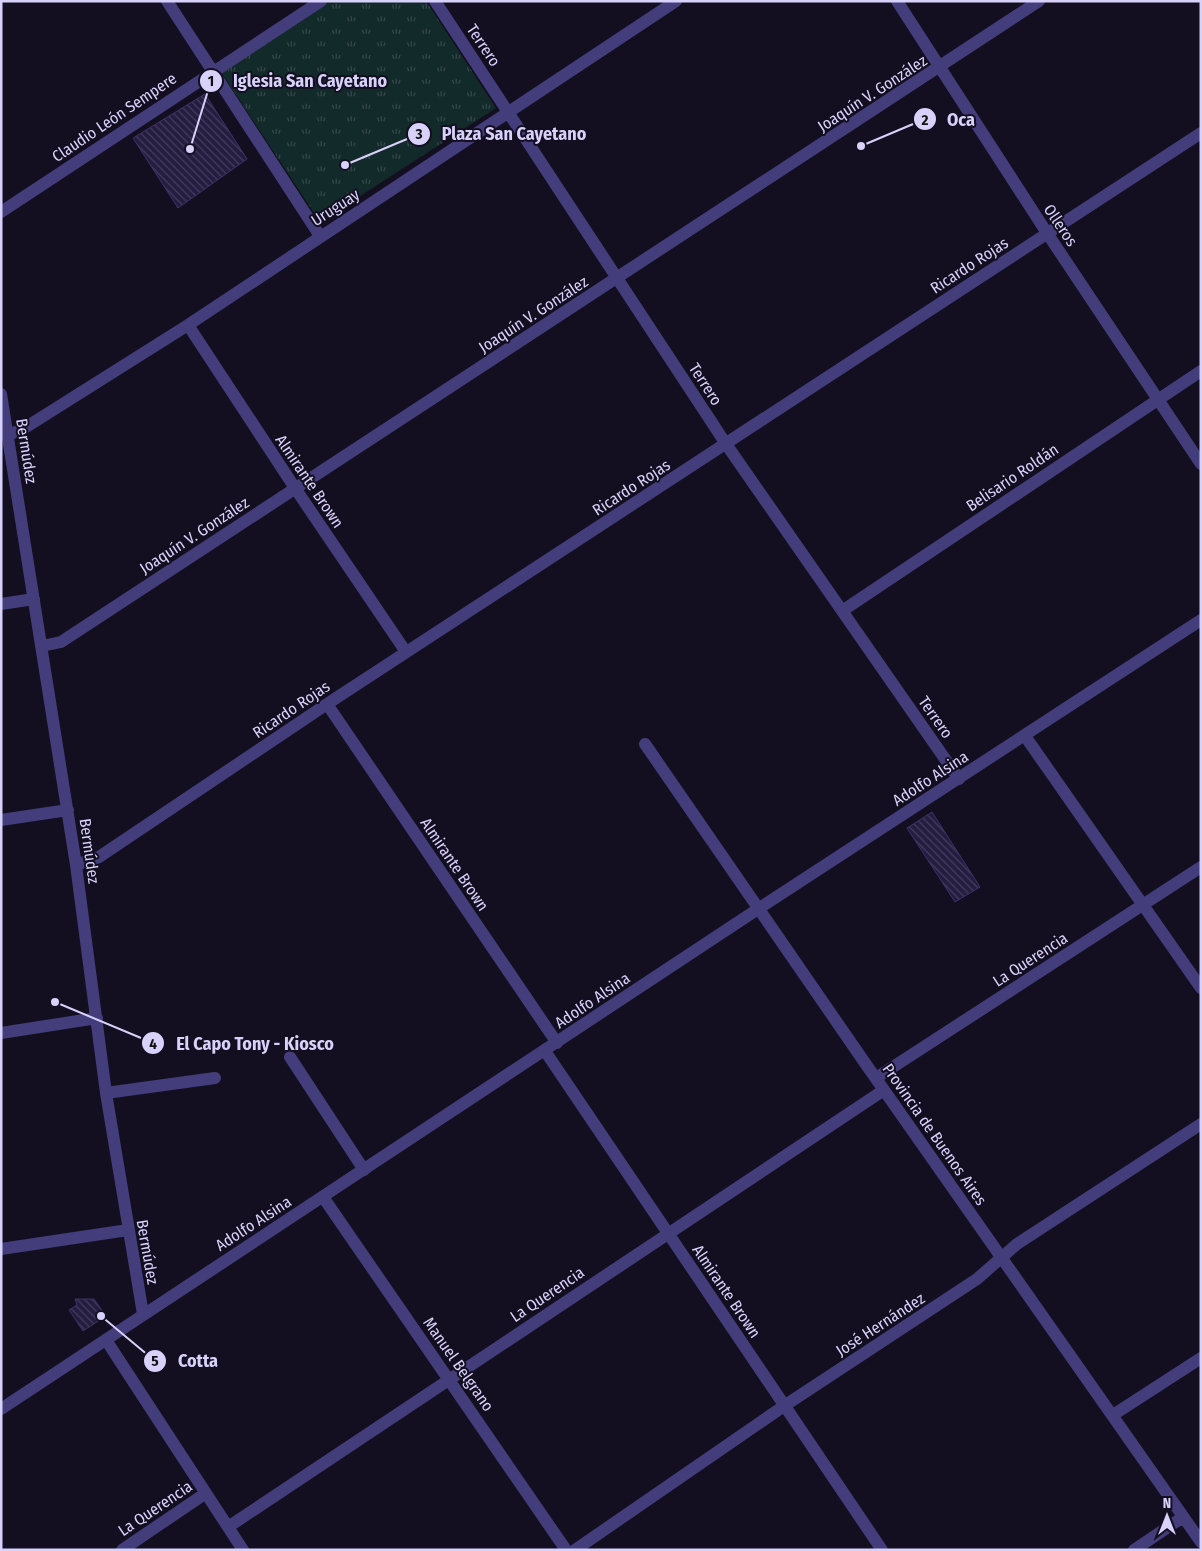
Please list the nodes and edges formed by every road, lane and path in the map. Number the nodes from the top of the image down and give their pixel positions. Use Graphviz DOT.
graph roads {
  1 [pos="167,1"];
  2 [pos="321,1"];
  3 [pos="435,1"];
  4 [pos="676,1"];
  5 [pos="897,1"];
  6 [pos="1039,1"];
  7 [pos="939,68"];
  8 [pos="212,70"];
  9 [pos="509,113"];
  10 [pos="1201,133"];
  11 [pos="1,212"];
  12 [pos="1047,233"];
  13 [pos="320,236"];
  14 [pos="618,278"];
  15 [pos="188,326"];
  16 [pos="1201,371"];
  17 [pos="1,394"];
  18 [pos="1158,398"];
  19 [pos="8,435"];
  20 [pos="726,444"];
  21 [pos="1201,464"];
  22 [pos="295,488"];
  23 [pos="34,599"];
  24 [pos="1,604"];
  25 [pos="842,611"];
  26 [pos="1201,620"];
  27 [pos="42,646"];
  28 [pos="406,652"];
  29 [pos="327,704"];
  30 [pos="1025,736"];
  31 [pos="645,744"];
  32 [pos="959,779"];
  33 [pos="68,810"];
  34 [pos="1,820"];
  35 [pos="76,865"];
  36 [pos="1201,867"];
  37 [pos="1143,906"];
  38 [pos="758,909"];
  39 [pos="1201,988"];
  40 [pos="97,1018"];
  41 [pos="1,1032"];
  42 [pos="557,1043"];
  43 [pos="545,1051"];
  44 [pos="290,1057"];
  45 [pos="215,1078"];
  46 [pos="876,1078"];
  47 [pos="884,1090"];
  48 [pos="106,1093"];
  49 [pos="1201,1124"];
  50 [pos="364,1170"];
  51 [pos="323,1197"];
  52 [pos="128,1230"];
  53 [pos="667,1232"];
  54 [pos="1,1249"];
  55 [pos="1001,1257"];
  56 [pos="143,1314"];
  57 [pos="106,1340"];
  58 [pos="1201,1358"];
  59 [pos="450,1380"];
  60 [pos="784,1406"];
  61 [pos="1,1409"];
  62 [pos="1113,1415"];
  63 [pos="206,1493"];
  64 [pos="1183,1517"];
  65 [pos="228,1527"];
  66 [pos="1201,1542"];
  67 [pos="122,1550"];
  68 [pos="243,1550"];
  69 [pos="566,1550"];
  70 [pos="575,1550"];
  71 [pos="882,1550"];
  72 [pos="1134,1550"];
  1 -- 8 [label="street"];
  2 -- 8 [label="street, Claudio León Sempere"];
  3 -- 9 [label="street, Terrero"];
  4 -- 9 [label="street, Uruguay"];
  5 -- 7 [label="street, Olleros"];
  6 -- 7 [label="street, Joaquín V. González"];
  7 -- 12 [label="street, Olleros"];
  7 -- 14 [label="street, Joaquín V. González"];
  8 -- 11 [label="street, Claudio León Sempere"];
  8 -- 13 [label="street"];
  9 -- 13 [label="street, Uruguay"];
  9 -- 14 [label="street, Terrero"];
  10 -- 12 [label="street, Ricardo Rojas"];
  12 -- 18 [label="street, Olleros"];
  12 -- 20 [label="street, Ricardo Rojas"];
  13 -- 15 [label="street, Uruguay"];
  14 -- 20 [label="street, Terrero"];
  14 -- 22 [label="street, Joaquín V. González"];
  15 -- 19 [label="street, Uruguay"];
  15 -- 22 [label="street, Almirante Brown"];
  16 -- 18 [label="street, Belisario Roldán"];
  17 -- 19 [label="street, Bermúdez"];
  18 -- 21 [label="street, Olleros"];
  18 -- 25 [label="street, Belisario Roldán"];
  19 -- 23 [label="street, Bermúdez"];
  20 -- 25 [label="street, Terrero"];
  20 -- 28 [label="street, Ricardo Rojas"];
  22 -- 27 [label="street, Joaquín V. González"];
  22 -- 28 [label="street, Almirante Brown"];
  23 -- 24 [label="street"];
  23 -- 27 [label="street, Bermúdez"];
  25 -- 32 [label="street, Terrero"];
  26 -- 30 [label="street, Adolfo Alsina"];
  27 -- 33 [label="street, Bermúdez"];
  28 -- 29 [label="street, Ricardo Rojas"];
  29 -- 35 [label="street, Ricardo Rojas"];
  29 -- 42 [label="street, Almirante Brown"];
  30 -- 32 [label="street, Adolfo Alsina"];
  30 -- 37 [label="street"];
  31 -- 38 [label="street, Provincia de Buenos Aires"];
  32 -- 38 [label="street, Adolfo Alsina"];
  33 -- 34 [label="street"];
  33 -- 35 [label="street, Bermúdez"];
  35 -- 40 [label="street, Bermúdez"];
  36 -- 37 [label="street, La Querencia"];
  37 -- 39 [label="street"];
  37 -- 46 [label="street, La Querencia"];
  38 -- 42 [label="street, Adolfo Alsina"];
  38 -- 46 [label="street, Provincia de Buenos Aires"];
  40 -- 41 [label="street"];
  40 -- 48 [label="street, Bermúdez"];
  42 -- 43 [label="street, Adolfo Alsina"];
  43 -- 50 [label="street, Adolfo Alsina"];
  43 -- 53 [label="street, Almirante Brown"];
  44 -- 50 [label="street"];
  45 -- 48 [label="street"];
  46 -- 47 [label="street, Provincia de Buenos Aires"];
  47 -- 53 [label="street, La Querencia"];
  47 -- 55 [label="street, Provincia de Buenos Aires"];
  48 -- 52 [label="street, Bermúdez"];
  49 -- 55 [label="street, José Hernández"];
  50 -- 51 [label="street, Adolfo Alsina"];
  51 -- 56 [label="street, Adolfo Alsina"];
  51 -- 59 [label="street, Manuel Belgrano"];
  52 -- 54 [label="street"];
  52 -- 56 [label="street, Bermúdez"];
  53 -- 59 [label="street, La Querencia"];
  53 -- 60 [label="street, Almirante Brown"];
  55 -- 60 [label="street, José Hernández"];
  55 -- 62 [label="street, Provincia de Buenos Aires"];
  56 -- 57 [label="street, Adolfo Alsina"];
  57 -- 61 [label="street, Adolfo Alsina"];
  57 -- 63 [label="street"];
  58 -- 62 [label="street"];
  59 -- 65 [label="street, La Querencia"];
  59 -- 69 [label="street, Manuel Belgrano"];
  60 -- 70 [label="street, José Hernández"];
  60 -- 71 [label="street, Almirante Brown"];
  62 -- 64 [label="street, Provincia de Buenos Aires"];
  63 -- 65 [label="street"];
  63 -- 67 [label="street, La Querencia"];
  64 -- 66 [label="street, Provincia de Buenos Aires"];
  64 -- 72 [label="street"];
  65 -- 68 [label="street"];
}
